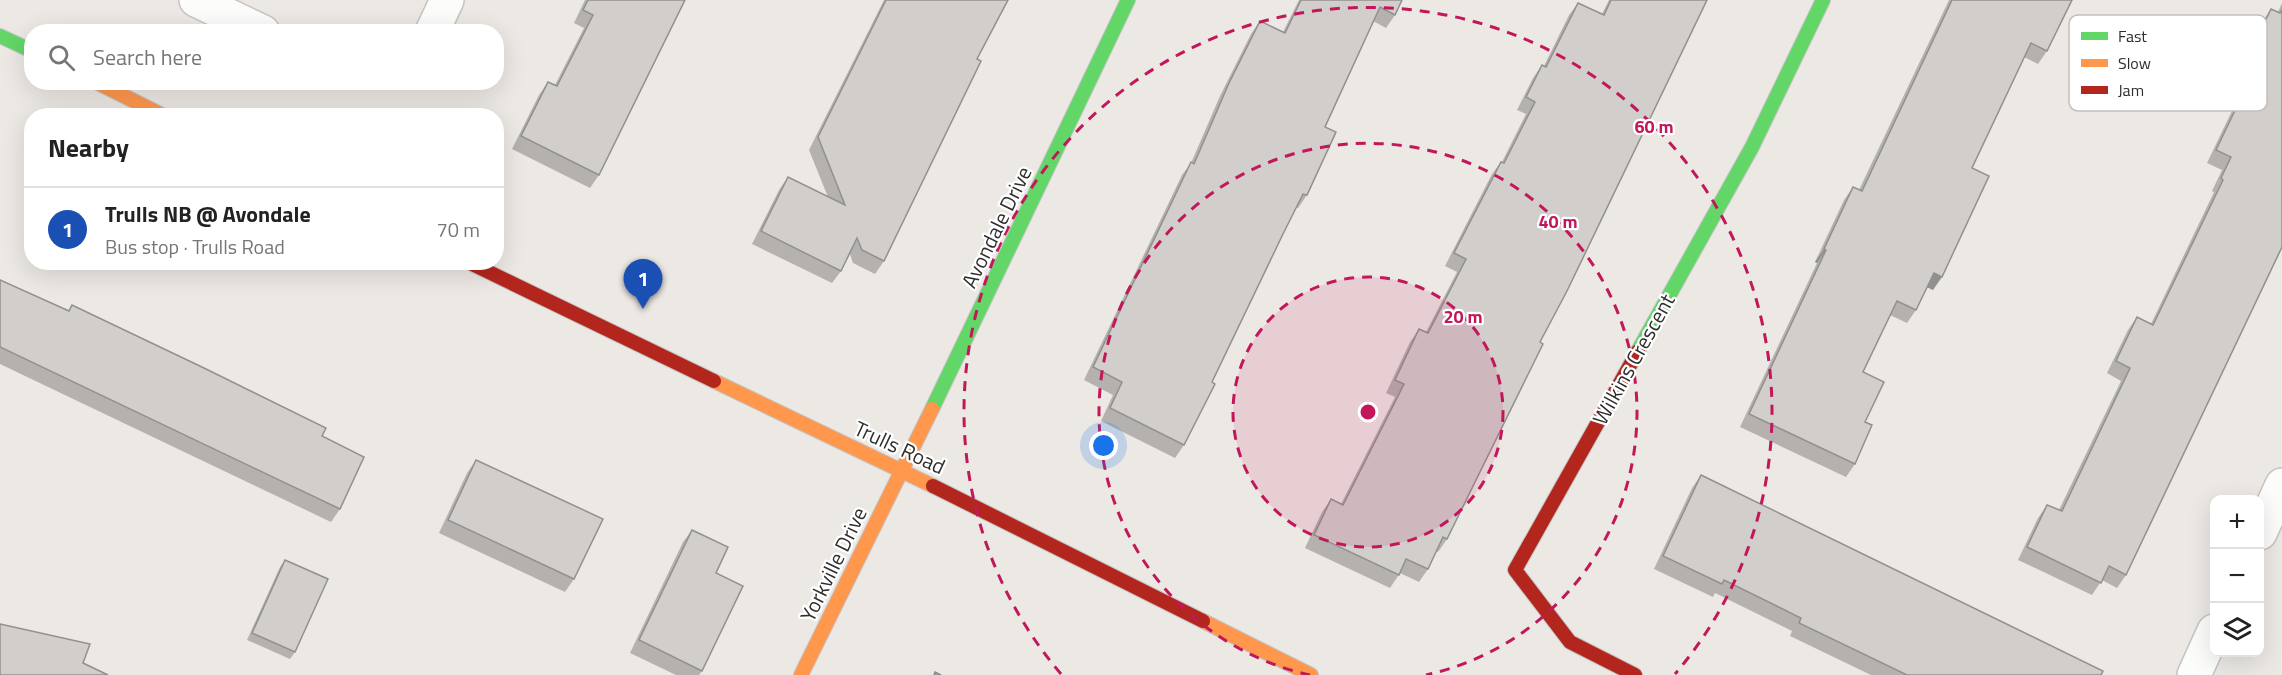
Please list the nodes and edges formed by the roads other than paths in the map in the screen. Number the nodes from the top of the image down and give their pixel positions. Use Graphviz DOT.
graph roads {
  1 [pos="196,0"];
  2 [pos="447,0"];
  3 [pos="1128,0"];
  4 [pos="1823,0"];
  5 [pos="246,24"];
  6 [pos="436,24"];
  7 [pos="0,36"];
  8 [pos="24,47"];
  9 [pos="112,90"];
  10 [pos="148,108"];
  11 [pos="485,270"];
  12 [pos="902,471"];
  13 [pos="2282,484"];
  14 [pos="2264,522"];
  15 [pos="2210,640"];
  16 [pos="801,675"];
  17 [pos="1311,675"];
  18 [pos="1635,675"];
  19 [pos="2194,675"];
  1 -- 5 [label="street"];
  2 -- 6 [label="street"];
  3 -- 12 [label="street, Avondale Drive"];
  4 -- 18 [label="street, Wilkins Crescent"];
  7 -- 8 [label="street"];
  9 -- 10 [label="street"];
  11 -- 12 [label="street, Trulls Road"];
  12 -- 16 [label="street, Yorkville Drive"];
  12 -- 17 [label="street, Trulls Road"];
  13 -- 14 [label="street"];
  15 -- 19 [label="street"];
}
